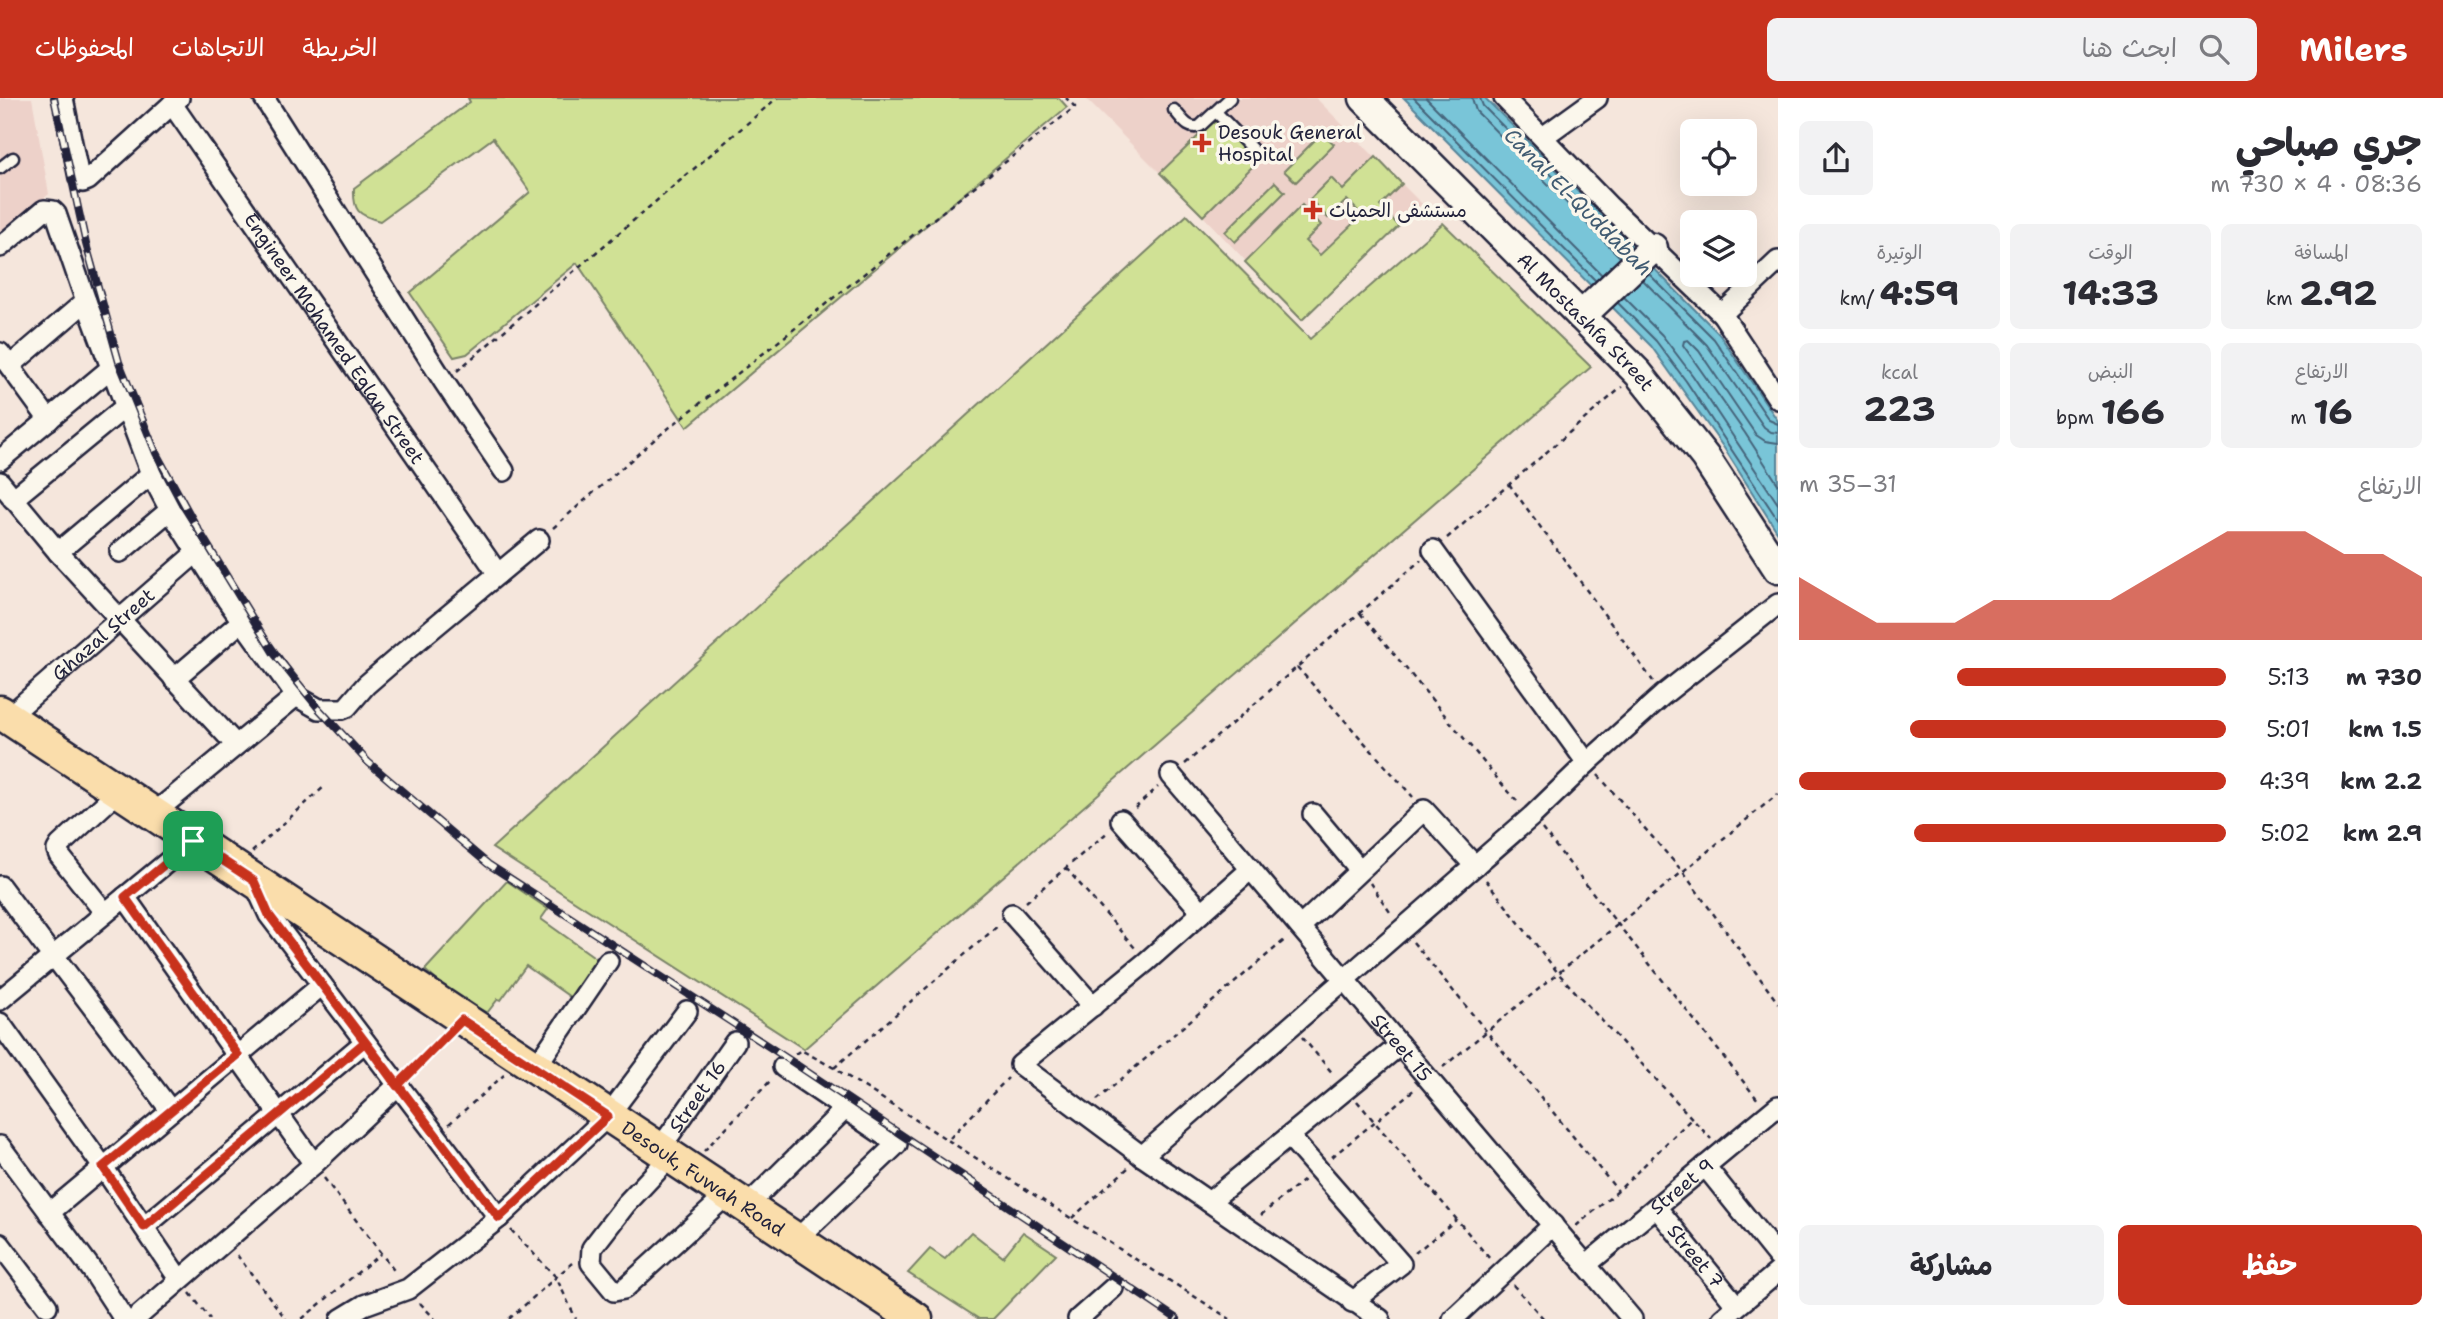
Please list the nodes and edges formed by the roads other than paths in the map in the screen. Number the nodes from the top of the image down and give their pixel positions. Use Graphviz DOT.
graph roads {
  1 [pos="264,98"];
  2 [pos="1230,98"];
  3 [pos="1364,98"];
  4 [pos="1504,98"];
  5 [pos="1597,98"];
  6 [pos="66,100"];
  7 [pos="176,101"];
  8 [pos="1174,110"];
  9 [pos="1216,112"];
  10 [pos="1544,136"];
  11 [pos="1255,152"];
  12 [pos="13,158"];
  13 [pos="0,168"];
  14 [pos="1,244"];
  15 [pos="1650,251"];
  16 [pos="1778,261"];
  17 [pos="86,301"];
  18 [pos="1587,310"];
  19 [pos="1722,314"];
  20 [pos="5,360"];
  21 [pos="111,368"];
  22 [pos="1778,399"];
  23 [pos="125,407"];
  24 [pos="49,420"];
  25 [pos="0,460"];
  26 [pos="504,471"];
  27 [pos="151,474"];
  28 [pos="0,482"];
  29 [pos="13,499"];
  30 [pos="170,510"];
  31 [pos="539,540"];
  32 [pos="1433,550"];
  33 [pos="58,552"];
  34 [pos="120,552"];
  35 [pos="197,552"];
  36 [pos="1778,569"];
  37 [pos="498,574"];
  38 [pos="1778,604"];
  39 [pos="120,620"];
  40 [pos="242,621"];
  41 [pos="174,679"];
  42 [pos="296,696"];
  43 [pos="4,715"];
  44 [pos="236,746"];
  45 [pos="1587,763"];
  46 [pos="1171,775"];
  47 [pos="119,792"];
  48 [pos="153,814"];
  49 [pos="1313,814"];
  50 [pos="1121,820"];
  51 [pos="193,841"];
  52 [pos="1475,866"];
  53 [pos="1251,869"];
  54 [pos="1360,870"];
  55 [pos="244,875"];
  56 [pos="0,886"];
  57 [pos="125,897"];
  58 [pos="1202,912"];
  59 [pos="105,913"];
  60 [pos="1013,914"];
  61 [pos="1300,927"];
  62 [pos="53,956"];
  63 [pos="608,961"];
  64 [pos="1344,979"];
  65 [pos="322,985"];
  66 [pos="0,1000"];
  67 [pos="1093,1006"];
  68 [pos="687,1012"];
  69 [pos="0,1023"];
  70 [pos="365,1042"];
  71 [pos="735,1042"];
  72 [pos="1400,1045"];
  73 [pos="238,1055"];
  74 [pos="528,1064"];
  75 [pos="783,1067"];
  76 [pos="397,1086"];
  77 [pos="845,1109"];
  78 [pos="1773,1110"];
  79 [pos="171,1111"];
  80 [pos="280,1113"];
  81 [pos="608,1116"];
  82 [pos="1289,1136"];
  83 [pos="0,1146"];
  84 [pos="1142,1156"];
  85 [pos="672,1158"];
  86 [pos="314,1164"];
  87 [pos="1705,1166"];
  88 [pos="103,1167"];
  89 [pos="737,1201"];
  90 [pos="1209,1202"];
  91 [pos="1656,1207"];
  92 [pos="49,1213"];
  93 [pos="499,1218"];
  94 [pos="144,1227"];
  95 [pos="1558,1231"];
  96 [pos="796,1240"];
  97 [pos="0,1244"];
  98 [pos="1778,1257"];
  99 [pos="1586,1265"];
  100 [pos="1778,1272"];
  101 [pos="179,1279"];
  102 [pos="1112,1288"];
  103 [pos="1352,1302"];
  104 [pos="47,1306"];
  105 [pos="1729,1312"];
  106 [pos="124,1319"];
  107 [pos="135,1319"];
  108 [pos="341,1319"];
  109 [pos="916,1319"];
  110 [pos="1079,1319"];
  111 [pos="1380,1319"];
  112 [pos="1453,1319"];
  113 [pos="1632,1319"];
  1 -- 26 [label="street"];
  2 -- 9 [label="lane"];
  3 -- 18 [label="main road, Al Mostashfa Street"];
  4 -- 10 [label="street"];
  5 -- 10 [label="street"];
  6 -- 7 [label="street"];
  7 -- 37 [label="street, Engineer Mohamed Eglan Street"];
  8 -- 9 [label="lane"];
  9 -- 11 [label="lane"];
  10 -- 15 [label="street"];
  12 -- 13 [label="lane"];
  14 -- 17 [label="street"];
  15 -- 18 [label="main road"];
  15 -- 19 [label="street"];
  16 -- 19 [label="street"];
  17 -- 20 [label="street"];
  17 -- 21 [label="street"];
  18 -- 36 [label="main road, Al Mostashfa Street"];
  19 -- 22 [label="street"];
  20 -- 24 [label="street"];
  21 -- 23 [label="street"];
  21 -- 24 [label="street"];
  23 -- 27 [label="street"];
  23 -- 29 [label="street"];
  24 -- 25 [label="street"];
  27 -- 30 [label="street"];
  27 -- 33 [label="street"];
  28 -- 29 [label="street"];
  29 -- 33 [label="street"];
  30 -- 34 [label="street"];
  30 -- 35 [label="street"];
  31 -- 37 [label="street"];
  32 -- 45 [label="street"];
  33 -- 39 [label="street"];
  35 -- 39 [label="street, Ghazal Street"];
  35 -- 40 [label="street"];
  37 -- 42 [label="street"];
  38 -- 45 [label="street"];
  39 -- 41 [label="street"];
  39 -- 43 [label="street, Ghazal Street"];
  40 -- 41 [label="street"];
  40 -- 42 [label="street"];
  41 -- 44 [label="street"];
  42 -- 44 [label="street"];
  43 -- 47 [label="main road, Desouk, Fuwah Road"];
  44 -- 48 [label="street"];
  45 -- 52 [label="street"];
  46 -- 53 [label="street, Street 15"];
  47 -- 48 [label="main road, Desouk, Fuwah Road"];
  47 -- 59 [label="street"];
  48 -- 51 [label="main road, Desouk, Fuwah Road"];
  49 -- 54 [label="street"];
  50 -- 58 [label="street"];
  51 -- 55 [label="main road, Desouk, Fuwah Road"];
  51 -- 57 [label="street"];
  52 -- 54 [label="street"];
  52 -- 64 [label="street"];
  53 -- 58 [label="street"];
  53 -- 61 [label="street, Street 15"];
  54 -- 61 [label="street"];
  55 -- 65 [label="street"];
  55 -- 74 [label="main road, Desouk, Fuwah Road"];
  56 -- 62 [label="street"];
  57 -- 59 [label="street"];
  57 -- 73 [label="street"];
  58 -- 67 [label="street"];
  59 -- 62 [label="street"];
  60 -- 67 [label="street"];
  61 -- 64 [label="street, Street 15"];
  62 -- 66 [label="street"];
  62 -- 79 [label="street"];
  63 -- 74 [label="street"];
  64 -- 72 [label="street, Street 15"];
  64 -- 84 [label="street"];
  65 -- 70 [label="street"];
  65 -- 73 [label="street"];
  67 -- 84 [label="street"];
  68 -- 81 [label="street"];
  69 -- 88 [label="street"];
  70 -- 76 [label="street"];
  70 -- 80 [label="street"];
  71 -- 85 [label="street, Street 16"];
  72 -- 82 [label="street"];
  72 -- 95 [label="street, Street 15"];
  73 -- 79 [label="street"];
  73 -- 80 [label="street"];
  74 -- 81 [label="main road, Desouk, Fuwah Road"];
  75 -- 77 [label="street"];
  76 -- 86 [label="street"];
  76 -- 93 [label="street"];
  77 -- 89 [label="street"];
  77 -- 96 [label="street"];
  78 -- 87 [label="street, Street 9"];
  79 -- 88 [label="street"];
  80 -- 86 [label="street"];
  80 -- 94 [label="street"];
  81 -- 85 [label="main road, Desouk, Fuwah Road"];
  81 -- 93 [label="street"];
  82 -- 90 [label="street"];
  82 -- 103 [label="street"];
  83 -- 92 [label="street"];
  84 -- 90 [label="street"];
  85 -- 89 [label="main road, Desouk, Fuwah Road"];
  85 -- 89 [label="street, Street 16"];
  86 -- 101 [label="street"];
  87 -- 91 [label="street, Street 9"];
  87 -- 98 [label="street"];
  88 -- 92 [label="street"];
  88 -- 94 [label="street"];
  89 -- 96 [label="main road, Desouk, Fuwah Road"];
  90 -- 103 [label="street"];
  91 -- 99 [label="street, Street 9"];
  91 -- 105 [label="street, Street 7"];
  92 -- 106 [label="street"];
  93 -- 108 [label="street"];
  94 -- 101 [label="street"];
  95 -- 99 [label="street, Street 15"];
  95 -- 112 [label="street"];
  96 -- 109 [label="main road, Desouk, Fuwah Road"];
  97 -- 104 [label="street"];
  99 -- 113 [label="street, Street 15"];
  100 -- 105 [label="street"];
  101 -- 107 [label="street"];
  102 -- 110 [label="street"];
  103 -- 111 [label="street"];
}
